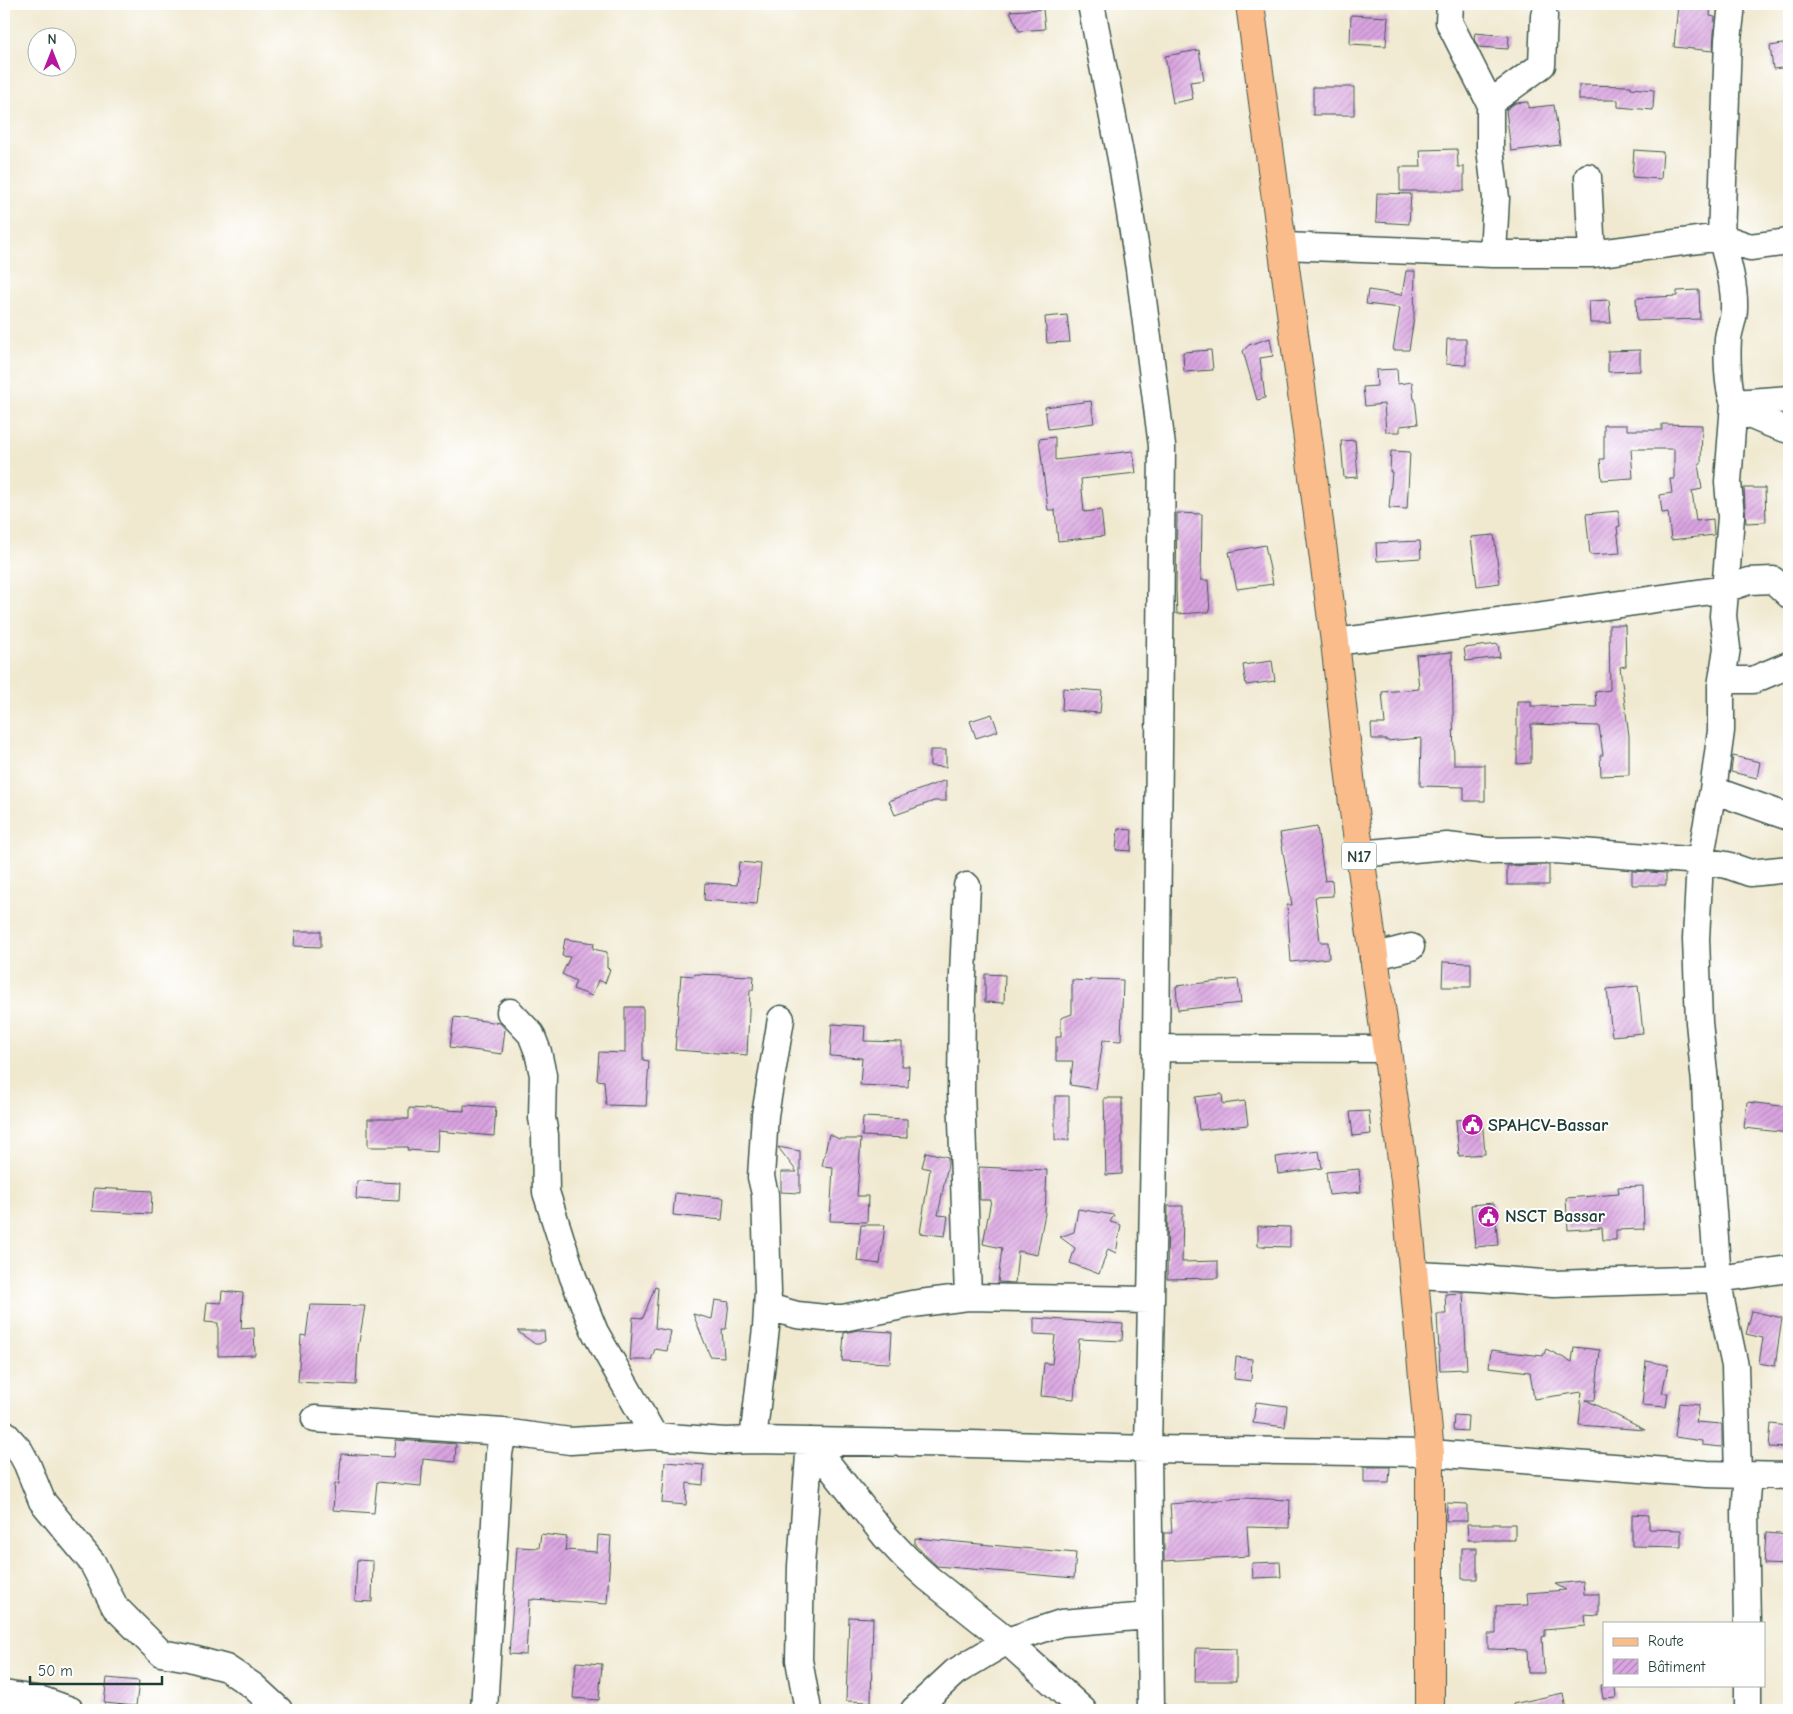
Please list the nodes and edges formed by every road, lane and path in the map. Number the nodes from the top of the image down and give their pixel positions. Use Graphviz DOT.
graph roads {
  1 [pos="1091,4"];
  2 [pos="1250,4"];
  3 [pos="1450,4"];
  4 [pos="1732,4"];
  5 [pos="1544,16"];
  6 [pos="1490,103"];
  7 [pos="1588,178"];
  8 [pos="1721,237"];
  9 [pos="1789,242"];
  10 [pos="1283,246"];
  11 [pos="1750,247"];
  12 [pos="1493,254"];
  13 [pos="1592,254"];
  14 [pos="1789,254"];
  15 [pos="1789,399"];
  16 [pos="1734,403"];
  17 [pos="1789,430"];
  18 [pos="1724,589"];
  19 [pos="1789,595"];
  20 [pos="1335,642"];
  21 [pos="1789,665"];
  22 [pos="1721,686"];
  23 [pos="1713,790"];
  24 [pos="1789,817"];
  25 [pos="1359,854"];
  26 [pos="1700,861"];
  27 [pos="1789,869"];
  28 [pos="967,886"];
  29 [pos="1411,947"];
  30 [pos="1374,957"];
  31 [pos="510,1012"];
  32 [pos="781,1019"];
  33 [pos="1156,1048"];
  34 [pos="1386,1049"];
  35 [pos="1789,1269"];
  36 [pos="1415,1275"];
  37 [pos="1718,1279"];
  38 [pos="968,1297"];
  39 [pos="1150,1300"];
  40 [pos="768,1307"];
  41 [pos="315,1419"];
  42 [pos="503,1432"];
  43 [pos="4,1433"];
  44 [pos="654,1436"];
  45 [pos="753,1440"];
  46 [pos="810,1441"];
  47 [pos="1148,1449"];
  48 [pos="1430,1453"];
  49 [pos="1743,1476"];
  50 [pos="1789,1476"];
  51 [pos="1149,1616"];
  52 [pos="1747,1622"];
  53 [pos="1007,1642"];
  54 [pos="1748,1686"];
  55 [pos="4,1694"];
  56 [pos="70,1710"];
  57 [pos="279,1710"];
  58 [pos="484,1710"];
  59 [pos="808,1710"];
  60 [pos="914,1710"];
  61 [pos="1083,1710"];
  62 [pos="1151,1710"];
  63 [pos="1430,1710"];
  64 [pos="1748,1710"];
  1 -- 33 [label="street"];
  2 -- 10 [label="main road, N17"];
  3 -- 6 [label="street"];
  4 -- 8 [label="street"];
  5 -- 6 [label="street"];
  6 -- 12 [label="street"];
  7 -- 13 [label="street"];
  8 -- 11 [label="street"];
  8 -- 13 [label="street"];
  8 -- 16 [label="street"];
  9 -- 11 [label="street"];
  10 -- 12 [label="street"];
  10 -- 20 [label="main road, N17"];
  11 -- 14 [label="street"];
  12 -- 13 [label="street"];
  15 -- 16 [label="street"];
  16 -- 17 [label="street"];
  16 -- 18 [label="street"];
  18 -- 19 [label="street"];
  18 -- 20 [label="street"];
  18 -- 22 [label="street"];
  20 -- 25 [label="main road, N17"];
  21 -- 22 [label="street"];
  22 -- 23 [label="street"];
  23 -- 24 [label="street"];
  23 -- 26 [label="street"];
  25 -- 26 [label="street"];
  25 -- 30 [label="main road, N17"];
  26 -- 27 [label="street"];
  26 -- 37 [label="street"];
  28 -- 38 [label="street"];
  29 -- 30 [label="street"];
  30 -- 34 [label="main road, N17"];
  31 -- 44 [label="street"];
  32 -- 40 [label="street"];
  33 -- 34 [label="street"];
  33 -- 39 [label="street"];
  34 -- 36 [label="main road, N17"];
  35 -- 37 [label="street"];
  36 -- 37 [label="street"];
  36 -- 48 [label="main road, N17"];
  37 -- 49 [label="street"];
  38 -- 39 [label="street"];
  38 -- 40 [label="street"];
  39 -- 47 [label="street"];
  40 -- 45 [label="street"];
  41 -- 42 [label="street"];
  42 -- 44 [label="street"];
  42 -- 58 [label="street"];
  43 -- 57 [label="street"];
  44 -- 45 [label="street"];
  45 -- 46 [label="street"];
  46 -- 47 [label="street"];
  46 -- 53 [label="street"];
  46 -- 59 [label="street"];
  47 -- 48 [label="street"];
  47 -- 51 [label="street"];
  48 -- 49 [label="street"];
  48 -- 63 [label="main road, N17"];
  49 -- 50 [label="street"];
  49 -- 52 [label="street"];
  51 -- 53 [label="street"];
  51 -- 62 [label="street"];
  53 -- 60 [label="street"];
  53 -- 61 [label="street"];
  54 -- 64 [label="street"];
  55 -- 56 [label="street"];
}
